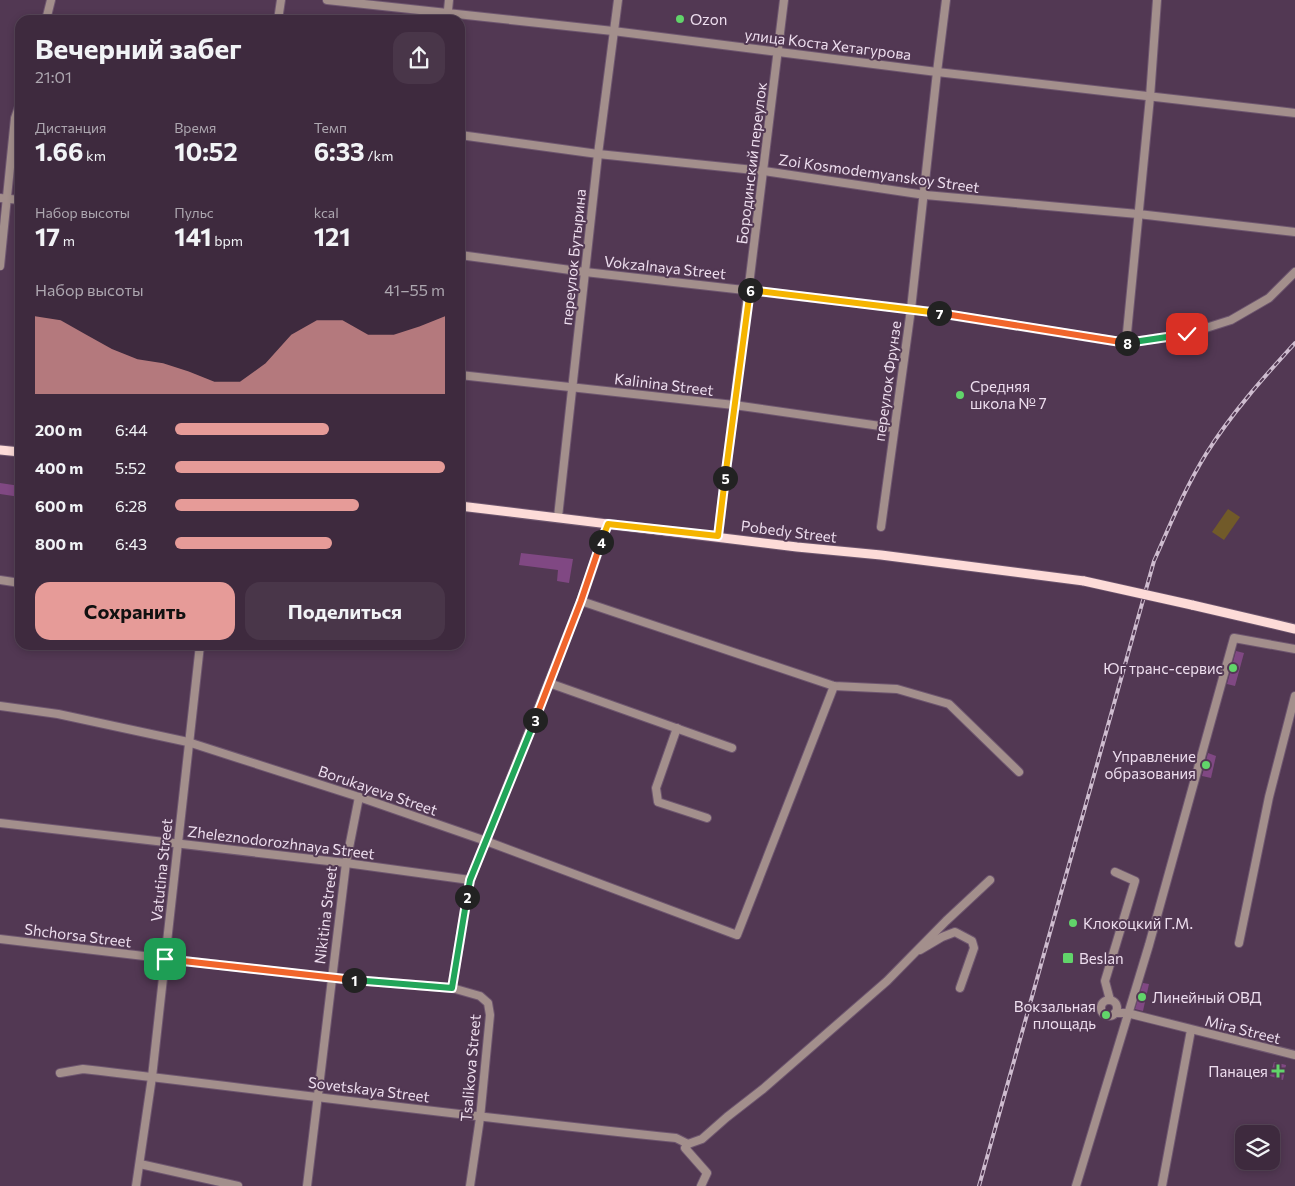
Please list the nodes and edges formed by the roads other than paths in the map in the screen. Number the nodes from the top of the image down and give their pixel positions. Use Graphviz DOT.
graph roads {
  1 [pos="51,0"];
  2 [pos="281,0"];
  3 [pos="327,0"];
  4 [pos="449,0"];
  5 [pos="618,0"];
  6 [pos="784,0"];
  7 [pos="946,0"];
  8 [pos="1157,0"];
  9 [pos="47,15"];
  10 [pos="279,15"];
  11 [pos="433,15"];
  12 [pos="447,15"];
  13 [pos="465,19"];
  14 [pos="613,31"];
  15 [pos="778,51"];
  16 [pos="937,72"];
  17 [pos="1150,97"];
  18 [pos="1295,113"];
  19 [pos="15,118"];
  20 [pos="465,136"];
  21 [pos="598,154"];
  22 [pos="764,171"];
  23 [pos="925,195"];
  24 [pos="4,198"];
  25 [pos="1138,214"];
  26 [pos="1295,232"];
  27 [pos="465,256"];
  28 [pos="0,266"];
  29 [pos="585,272"];
  30 [pos="1295,272"];
  31 [pos="750,290"];
  32 [pos="911,309"];
  33 [pos="1126,343"];
  34 [pos="465,376"];
  35 [pos="573,387"];
  36 [pos="734,405"];
  37 [pos="894,428"];
  38 [pos="0,450"];
  39 [pos="15,452"];
  40 [pos="465,507"];
  41 [pos="558,517"];
  42 [pos="608,524"];
  43 [pos="881,527"];
  44 [pos="718,536"];
  45 [pos="0,580"];
  46 [pos="15,582"];
  47 [pos="581,601"];
  48 [pos="1295,629"];
  49 [pos="1295,648"];
  50 [pos="199,650"];
  51 [pos="549,684"];
  52 [pos="834,686"];
  53 [pos="1295,696"];
  54 [pos="0,706"];
  55 [pos="676,728"];
  56 [pos="188,742"];
  57 [pos="732,748"];
  58 [pos="1019,772"];
  59 [pos="359,797"];
  60 [pos="707,818"];
  61 [pos="0,823"];
  62 [pos="486,842"];
  63 [pos="178,844"];
  64 [pos="346,863"];
  65 [pos="1115,872"];
  66 [pos="470,880"];
  67 [pos="990,880"];
  68 [pos="0,939"];
  69 [pos="1239,943"];
  70 [pos="913,954"];
  71 [pos="165,959"];
  72 [pos="331,978"];
  73 [pos="452,988"];
  74 [pos="960,988"];
  75 [pos="1108,998"];
  76 [pos="1116,1010"];
  77 [pos="1127,1013"];
  78 [pos="1191,1030"];
  79 [pos="1295,1056"];
  80 [pos="60,1074"];
  81 [pos="152,1077"];
  82 [pos="318,1096"];
  83 [pos="480,1118"];
  84 [pos="688,1144"];
  85 [pos="140,1164"];
  86 [pos="136,1186"];
  87 [pos="238,1186"];
  88 [pos="307,1186"];
  89 [pos="470,1186"];
  90 [pos="701,1186"];
  91 [pos="1076,1186"];
  92 [pos="1162,1186"];
  1 -- 9 [label="street"];
  2 -- 10 [label="street"];
  3 -- 11 [label="street, улица Коста Хетагурова"];
  4 -- 12 [label="street"];
  5 -- 14 [label="street, переулок Бутырина"];
  6 -- 15 [label="street, Бородинский переулок"];
  7 -- 16 [label="street, переулок Фрунзе"];
  8 -- 17 [label="street"];
  13 -- 14 [label="street, улица Коста Хетагурова"];
  14 -- 15 [label="street, улица Коста Хетагурова"];
  14 -- 21 [label="street, переулок Бутырина"];
  15 -- 16 [label="street, улица Коста Хетагурова"];
  15 -- 22 [label="street, Бородинский переулок"];
  16 -- 17 [label="street, улица Коста Хетагурова"];
  16 -- 23 [label="street, переулок Фрунзе"];
  17 -- 18 [label="street, улица Коста Хетагурова"];
  17 -- 25 [label="street"];
  19 -- 24 [label="street"];
  20 -- 21 [label="street, Zoi Kosmodemyanskoy Street"];
  21 -- 22 [label="street, Zoi Kosmodemyanskoy Street"];
  21 -- 29 [label="street, переулок Бутырина"];
  22 -- 23 [label="street, Zoi Kosmodemyanskoy Street"];
  22 -- 31 [label="street, Бородинский переулок"];
  23 -- 25 [label="street, Zoi Kosmodemyanskoy Street"];
  23 -- 32 [label="street, переулок Фрунзе"];
  24 -- 28 [label="street"];
  25 -- 26 [label="street, Zoi Kosmodemyanskoy Street"];
  25 -- 33 [label="street"];
  27 -- 29 [label="street, Vokzalnaya Street"];
  29 -- 31 [label="street, Vokzalnaya Street"];
  29 -- 35 [label="street, переулок Бутырина"];
  30 -- 33 [label="street, Vokzalnaya Street"];
  31 -- 32 [label="street, Vokzalnaya Street"];
  31 -- 36 [label="street, Бородинский переулок"];
  32 -- 33 [label="street, Vokzalnaya Street"];
  32 -- 37 [label="street, переулок Фрунзе"];
  34 -- 35 [label="street, Kalinina Street"];
  35 -- 36 [label="street, Kalinina Street"];
  35 -- 41 [label="street, переулок Бутырина"];
  36 -- 37 [label="street, Kalinina Street"];
  36 -- 44 [label="street, Бородинский переулок"];
  37 -- 43 [label="street, переулок Фрунзе"];
  38 -- 39 [label="main road"];
  40 -- 41 [label="main road, Pobedy Street"];
  41 -- 42 [label="main road, Pobedy Street"];
  42 -- 44 [label="main road, Pobedy Street"];
  42 -- 47 [label="street"];
  44 -- 48 [label="main road, Pobedy Street, bridge"];
  45 -- 46 [label="street"];
  47 -- 51 [label="street"];
  47 -- 52 [label="street"];
  49 -- 77 [label="street"];
  50 -- 56 [label="street, Vatutina Street"];
  51 -- 55 [label="street"];
  51 -- 62 [label="street"];
  52 -- 58 [label="street"];
  52 -- 62 [label="street, Borukayeva Street"];
  53 -- 69 [label="street"];
  54 -- 56 [label="street, Borukayeva Street"];
  55 -- 57 [label="street"];
  55 -- 60 [label="street"];
  56 -- 59 [label="street, Borukayeva Street"];
  56 -- 63 [label="street, Vatutina Street"];
  59 -- 62 [label="street, Borukayeva Street"];
  59 -- 64 [label="street, Nikitina Street"];
  61 -- 63 [label="street, Zheleznodorozhnaya Street"];
  62 -- 66 [label="street"];
  63 -- 64 [label="street, Zheleznodorozhnaya Street"];
  63 -- 71 [label="street, Vatutina Street"];
  64 -- 66 [label="street, Zheleznodorozhnaya Street"];
  64 -- 72 [label="street, Nikitina Street"];
  65 -- 75 [label="street"];
  66 -- 73 [label="street"];
  67 -- 70 [label="street"];
  68 -- 71 [label="street, Shchorsa Street"];
  70 -- 74 [label="street"];
  70 -- 84 [label="street"];
  71 -- 72 [label="street, Shchorsa Street"];
  71 -- 81 [label="street, Vatutina Street"];
  72 -- 73 [label="street, Shchorsa Street"];
  72 -- 82 [label="street, Nikitina Street"];
  73 -- 83 [label="street, Tsalikova Street"];
  75 -- 76 [label="street"];
  75 -- 76 [label="street"];
  76 -- 77 [label="street, Mira Street"];
  77 -- 78 [label="street, Mira Street"];
  77 -- 91 [label="street"];
  78 -- 79 [label="street, Mira Street"];
  78 -- 92 [label="street"];
  80 -- 81 [label="street, Sovetskaya Street"];
  81 -- 82 [label="street, Sovetskaya Street"];
  81 -- 85 [label="street, Vatutina Street"];
  82 -- 83 [label="street, Sovetskaya Street"];
  82 -- 88 [label="street, Nikitina Street"];
  83 -- 84 [label="street, Sovetskaya Street"];
  83 -- 89 [label="street, Tsalikova Street"];
  84 -- 90 [label="street"];
  85 -- 86 [label="street, Vatutina Street"];
  85 -- 87 [label="street"];
}
